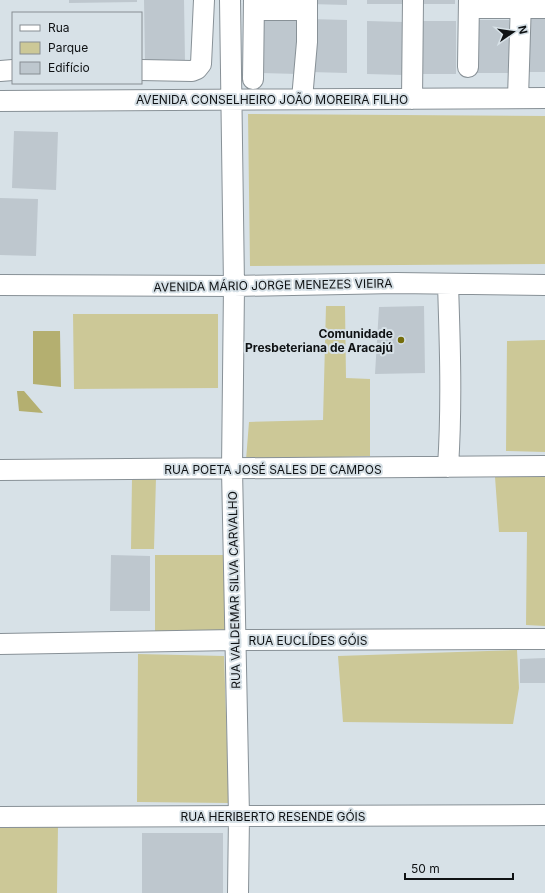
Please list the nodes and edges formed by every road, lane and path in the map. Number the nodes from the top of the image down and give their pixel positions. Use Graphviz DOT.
graph roads {
  1 [pos="204,0"];
  2 [pos="230,0"];
  3 [pos="413,0"];
  4 [pos="469,4"];
  5 [pos="521,4"];
  6 [pos="254,5"];
  7 [pos="307,5"];
  8 [pos="545,8"];
  9 [pos="468,67"];
  10 [pos="12,70"];
  11 [pos="142,70"];
  12 [pos="0,71"];
  13 [pos="254,79"];
  14 [pos="60,92"];
  15 [pos="518,98"];
  16 [pos="545,98"];
  17 [pos="302,99"];
  18 [pos="412,99"];
  19 [pos="231,100"];
  20 [pos="0,101"];
  21 [pos="448,284"];
  22 [pos="0,285"];
  23 [pos="545,285"];
  24 [pos="234,286"];
  25 [pos="545,466"];
  26 [pos="448,467"];
  27 [pos="232,469"];
  28 [pos="0,470"];
  29 [pos="545,639"];
  30 [pos="235,640"];
  31 [pos="0,644"];
  32 [pos="545,815"];
  33 [pos="239,816"];
  34 [pos="0,817"];
  35 [pos="238,893"];
  1 -- 11 [label="street"];
  2 -- 19 [label="street, RUA VALDEMAR SILVA CARVALHO"];
  3 -- 18 [label="street"];
  4 -- 5 [label="street"];
  4 -- 9 [label="street"];
  5 -- 8 [label="street"];
  5 -- 15 [label="street"];
  6 -- 7 [label="street"];
  6 -- 13 [label="street"];
  7 -- 17 [label="street"];
  10 -- 12 [label="street"];
  14 -- 19 [label="street, AVENIDA CONSELHEIRO JOÃO MOREIRA FILHO"];
  14 -- 20 [label="street, AVENIDA CONSELHEIRO JOÃO MOREIRA FILHO"];
  15 -- 16 [label="street, AVENIDA CONSELHEIRO JOÃO MOREIRA FILHO"];
  15 -- 18 [label="street, AVENIDA CONSELHEIRO JOÃO MOREIRA FILHO"];
  17 -- 18 [label="street, AVENIDA CONSELHEIRO JOÃO MOREIRA FILHO"];
  17 -- 19 [label="street, AVENIDA CONSELHEIRO JOÃO MOREIRA FILHO"];
  19 -- 24 [label="street, RUA VALDEMAR SILVA CARVALHO"];
  21 -- 23 [label="street, AVENIDA MÁRIO JORGE MENEZES VIEIRA"];
  21 -- 24 [label="street, AVENIDA MÁRIO JORGE MENEZES VIEIRA"];
  21 -- 26 [label="street"];
  22 -- 24 [label="street, AVENIDA MÁRIO JORGE MENEZES VIEIRA"];
  24 -- 27 [label="street, RUA VALDEMAR SILVA CARVALHO"];
  25 -- 26 [label="street, RUA POETA JOSÉ SALES DE CAMPOS"];
  26 -- 27 [label="street, RUA POETA JOSÉ SALES DE CAMPOS"];
  27 -- 28 [label="street, RUA POETA JOSÉ SALES DE CAMPOS"];
  27 -- 30 [label="street, RUA VALDEMAR SILVA CARVALHO"];
  29 -- 30 [label="street, RUA EUCLÍDES GÓIS"];
  30 -- 31 [label="street, RUA EUCLÍDES GÓIS"];
  30 -- 33 [label="street, RUA VALDEMAR SILVA CARVALHO"];
  32 -- 33 [label="street, RUA HERIBERTO RESENDE GÓIS"];
  33 -- 34 [label="street, RUA HERIBERTO RESENDE GÓIS"];
  33 -- 35 [label="street, RUA VALDEMAR SILVA CARVALHO"];
}
